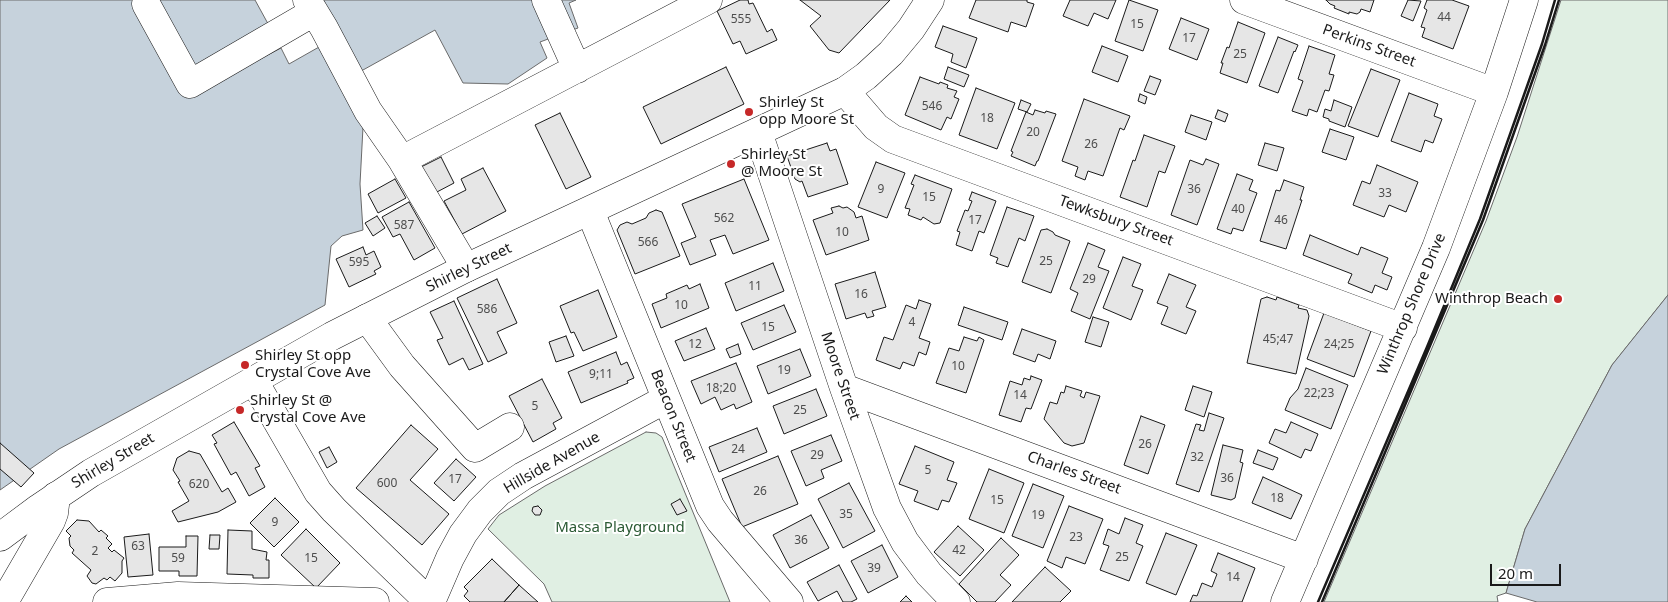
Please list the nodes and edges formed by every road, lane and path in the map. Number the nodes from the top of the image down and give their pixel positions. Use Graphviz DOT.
graph roads {
  1 [pos="546,0"];
  2 [pos="708,0"];
  3 [pos="930,0"];
  4 [pos="1244,0"];
  5 [pos="1524,0"];
  6 [pos="146,4"];
  7 [pos="311,6"];
  8 [pos="577,69"];
  9 [pos="845,90"];
  10 [pos="1494,92"];
  11 [pos="758,132"];
  12 [pos="402,160"];
  13 [pos="590,211"];
  14 [pos="466,268"];
  15 [pos="367,318"];
  16 [pos="1403,328"];
  17 [pos="254,380"];
  18 [pos="844,388"];
  19 [pos="666,399"];
  20 [pos="510,426"];
  21 [pos="56,496"];
  22 [pos="0,537"];
  23 [pos="1304,559"];
  24 [pos="785,601"];
  25 [pos="4,602"];
  26 [pos="107,602"];
  27 [pos="375,602"];
  28 [pos="430,602"];
  29 [pos="956,602"];
  30 [pos="1286,602"];
  1 -- 8 [label="street"];
  2 -- 8 [label="street"];
  3 -- 9 [label="street, Shirley Street"];
  4 -- 10 [label="street, Perkins Street"];
  5 -- 10 [label="street, Winthrop Shore Drive"];
  6 -- 7 [label="street"];
  7 -- 12 [label="street"];
  8 -- 12 [label="street"];
  9 -- 11 [label="street, Shirley Street"];
  9 -- 16 [label="street, Tewksbury Street"];
  10 -- 16 [label="street, Winthrop Shore Drive"];
  11 -- 13 [label="street, Shirley Street"];
  11 -- 18 [label="street, Moore Street"];
  12 -- 14 [label="street"];
  13 -- 14 [label="street, Shirley Street"];
  13 -- 19 [label="street, Beacon Street"];
  14 -- 15 [label="street, Shirley Street"];
  15 -- 17 [label="street, Shirley Street"];
  15 -- 20 [label="street"];
  16 -- 23 [label="street, Winthrop Shore Drive"];
  17 -- 21 [label="street, Shirley Street"];
  17 -- 28 [label="street"];
  18 -- 23 [label="street, Charles Street"];
  18 -- 29 [label="street, Moore Street"];
  19 -- 24 [label="street, Beacon Street"];
  19 -- 28 [label="street, Hillside Avenue"];
  21 -- 22 [label="street, Shirley Street"];
  21 -- 25 [label="street"];
  23 -- 30 [label="street, Winthrop Shore Drive"];
  26 -- 27 [label="street"];
}
